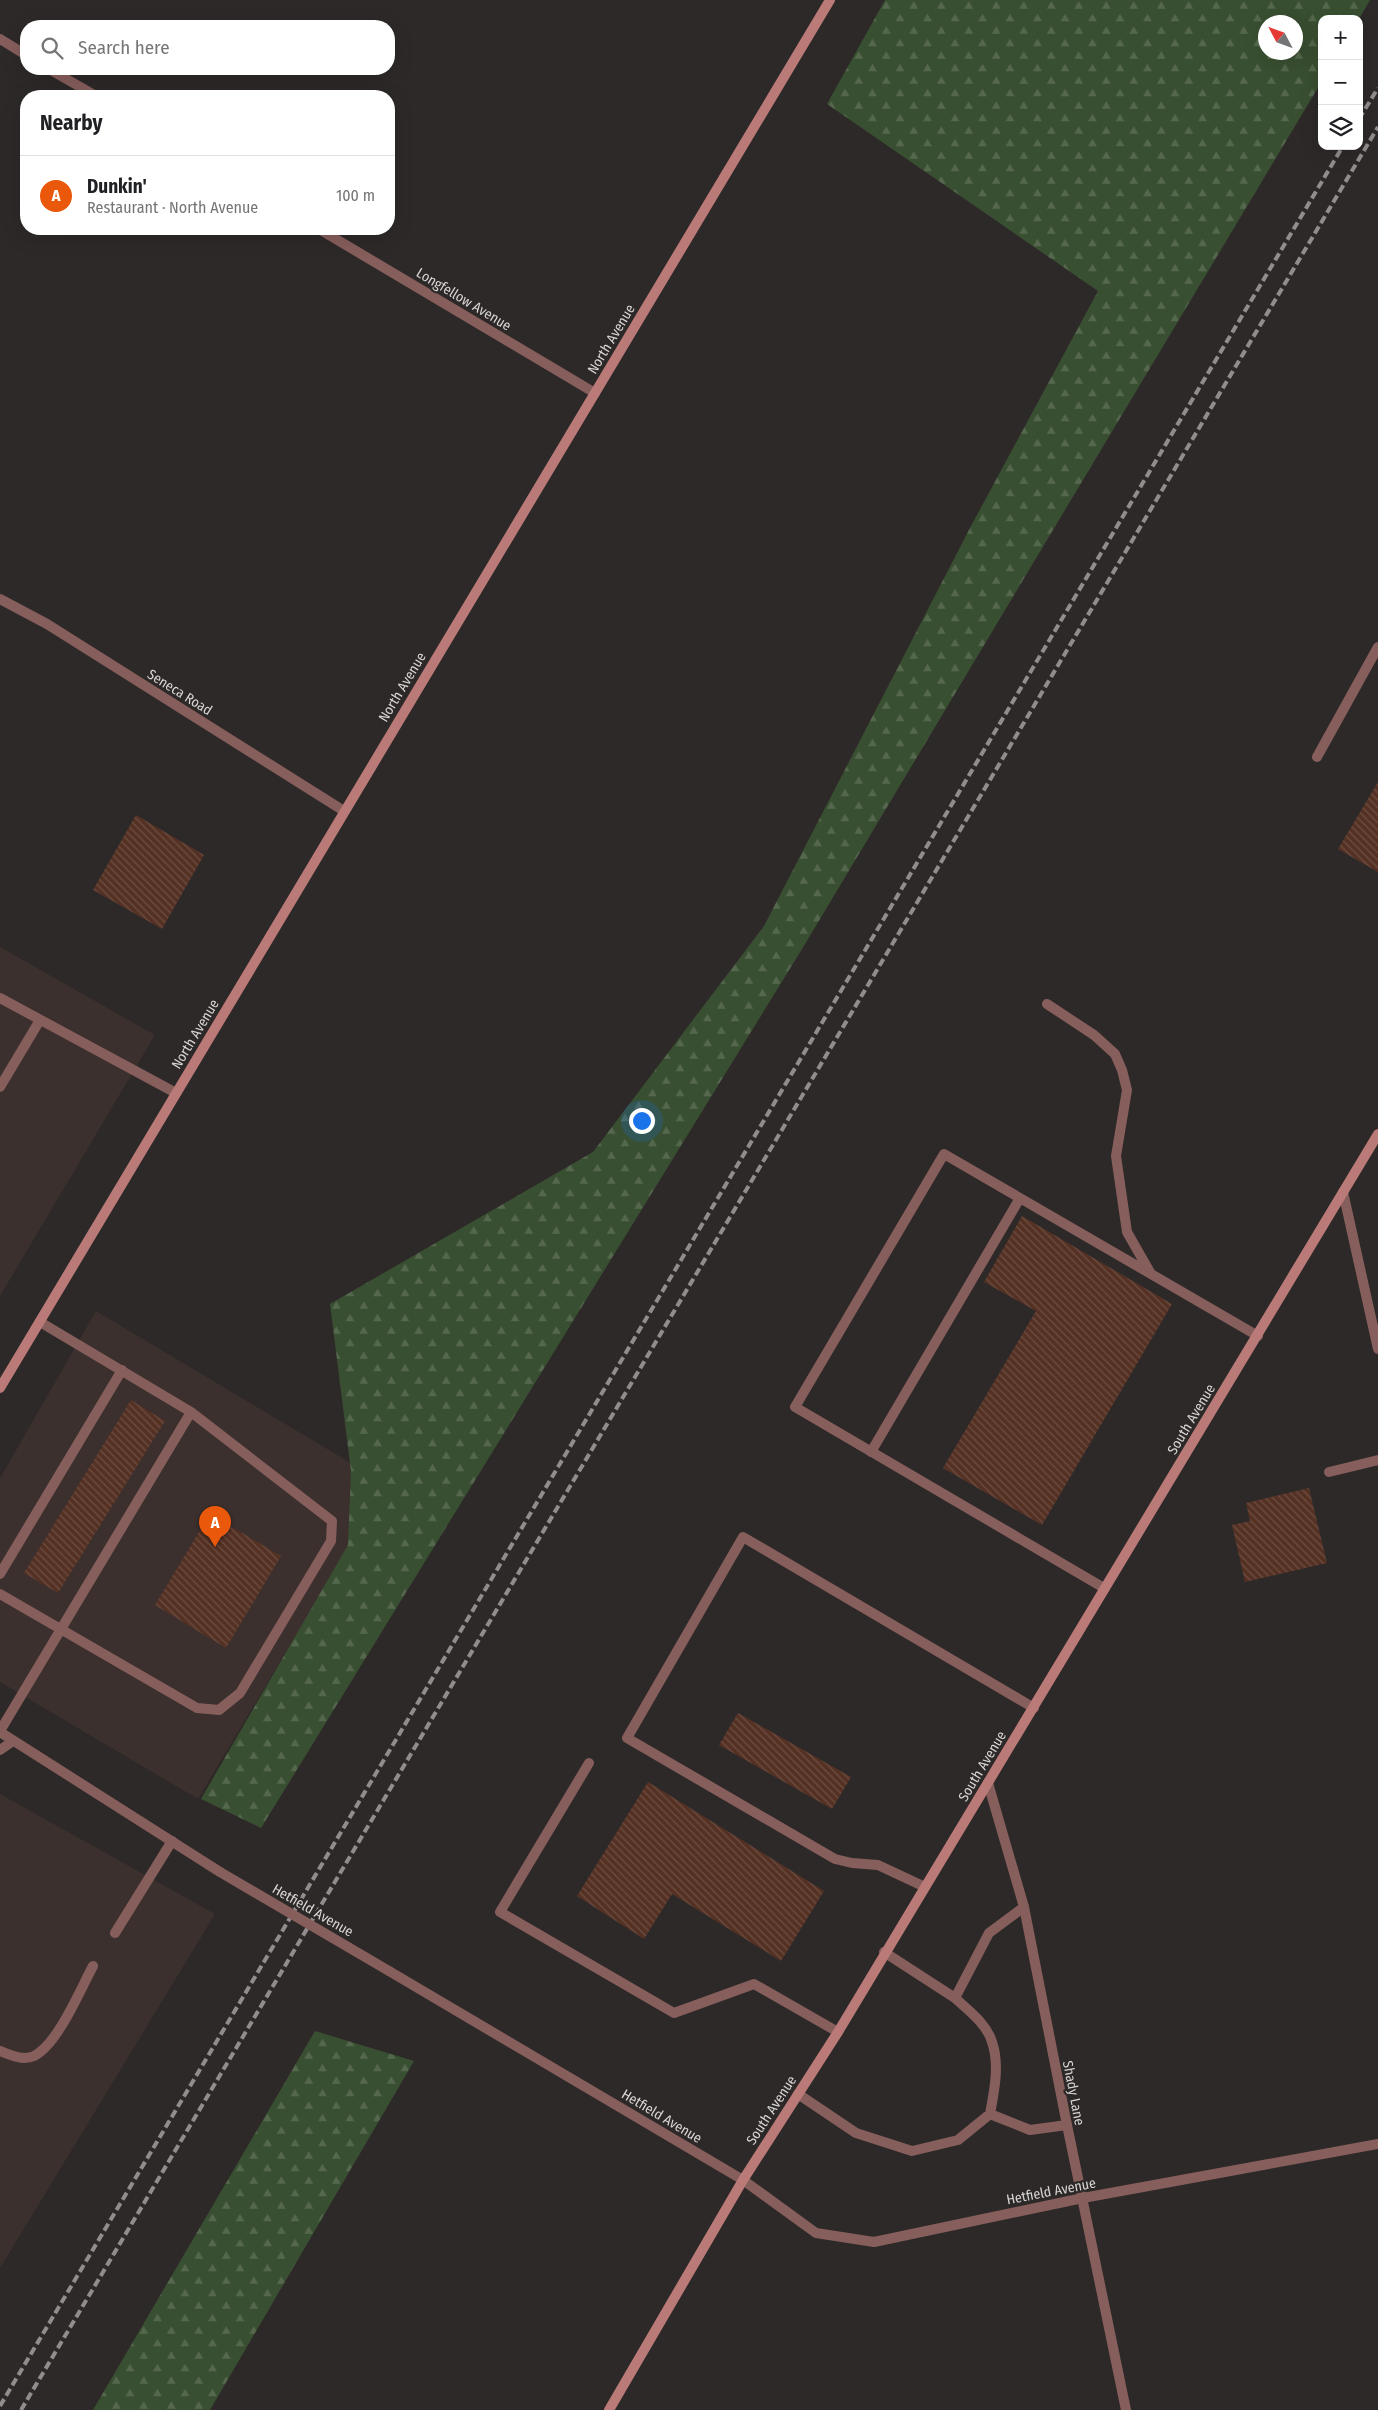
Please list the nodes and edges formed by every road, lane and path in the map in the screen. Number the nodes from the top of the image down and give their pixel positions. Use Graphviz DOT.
graph roads {
  1 [pos="830,0"];
  2 [pos="0,39"];
  3 [pos="20,51"];
  4 [pos="59,75"];
  5 [pos="86,90"];
  6 [pos="329,235"];
  7 [pos="595,393"];
  8 [pos="0,599"];
  9 [pos="1378,647"];
  10 [pos="1317,757"];
  11 [pos="344,811"];
  12 [pos="0,998"];
  13 [pos="1047,1004"];
  14 [pos="40,1020"];
  15 [pos="0,1087"];
  16 [pos="176,1093"];
  17 [pos="1378,1134"];
  18 [pos="1343,1192"];
  19 [pos="1020,1198"];
  20 [pos="1151,1275"];
  21 [pos="40,1322"];
  22 [pos="1258,1336"];
  23 [pos="1378,1349"];
  24 [pos="122,1370"];
  25 [pos="0,1388"];
  26 [pos="191,1412"];
  27 [pos="871,1452"];
  28 [pos="1378,1460"];
  29 [pos="1329,1472"];
  30 [pos="0,1574"];
  31 [pos="1104,1588"];
  32 [pos="0,1594"];
  33 [pos="61,1630"];
  34 [pos="1034,1708"];
  35 [pos="0,1732"];
  36 [pos="13,1740"];
  37 [pos="0,1750"];
  38 [pos="589,1763"];
  39 [pos="988,1783"];
  40 [pos="172,1841"];
  41 [pos="924,1887"];
  42 [pos="1024,1907"];
  43 [pos="115,1933"];
  44 [pos="884,1952"];
  45 [pos="94,1966"];
  46 [pos="955,1998"];
  47 [pos="838,2032"];
  48 [pos="0,2051"];
  49 [pos="798,2094"];
  50 [pos="990,2114"];
  51 [pos="1067,2126"];
  52 [pos="1378,2144"];
  53 [pos="743,2180"];
  54 [pos="1083,2198"];
  55 [pos="609,2410"];
  56 [pos="1126,2410"];
  1 -- 7 [label="main road, North Avenue"];
  2 -- 3 [label="street"];
  4 -- 5 [label="street"];
  6 -- 7 [label="street, Longfellow Avenue"];
  7 -- 11 [label="main road, North Avenue"];
  8 -- 11 [label="street, Seneca Road"];
  9 -- 10 [label="street"];
  11 -- 16 [label="main road, North Avenue"];
  12 -- 14 [label="street"];
  13 -- 20 [label="street"];
  14 -- 15 [label="street"];
  14 -- 16 [label="street"];
  16 -- 21 [label="main road, North Avenue"];
  17 -- 18 [label="main road, South Avenue"];
  18 -- 22 [label="main road, South Avenue"];
  18 -- 23 [label="street"];
  19 -- 20 [label="street"];
  19 -- 27 [label="street"];
  19 -- 27 [label="street"];
  20 -- 22 [label="street"];
  21 -- 24 [label="street"];
  21 -- 25 [label="main road, North Avenue"];
  22 -- 31 [label="main road, South Avenue"];
  24 -- 26 [label="street"];
  24 -- 30 [label="street"];
  26 -- 33 [label="street"];
  26 -- 33 [label="street"];
  27 -- 31 [label="street"];
  28 -- 29 [label="street"];
  31 -- 34 [label="main road, South Avenue"];
  32 -- 33 [label="street"];
  33 -- 35 [label="street"];
  34 -- 39 [label="main road, South Avenue"];
  34 -- 41 [label="street"];
  35 -- 36 [label="street, Hetfield Avenue"];
  36 -- 37 [label="street"];
  36 -- 40 [label="street, Hetfield Avenue"];
  38 -- 47 [label="street"];
  39 -- 41 [label="main road, South Avenue"];
  39 -- 42 [label="street, Shady Lane"];
  40 -- 43 [label="street"];
  40 -- 53 [label="street, Hetfield Avenue, bridge"];
  41 -- 44 [label="main road, South Avenue"];
  42 -- 46 [label="street"];
  42 -- 51 [label="street, Shady Lane"];
  44 -- 46 [label="street"];
  44 -- 47 [label="main road, South Avenue"];
  45 -- 48 [label="street"];
  46 -- 50 [label="street"];
  47 -- 49 [label="main road, South Avenue"];
  49 -- 50 [label="street"];
  49 -- 53 [label="main road, South Avenue"];
  50 -- 51 [label="street"];
  51 -- 54 [label="street, Shady Lane"];
  52 -- 54 [label="street, Hetfield Avenue"];
  53 -- 54 [label="street, Hetfield Avenue"];
  53 -- 55 [label="main road, South Avenue"];
  54 -- 56 [label="street, Shady Lane"];
}
